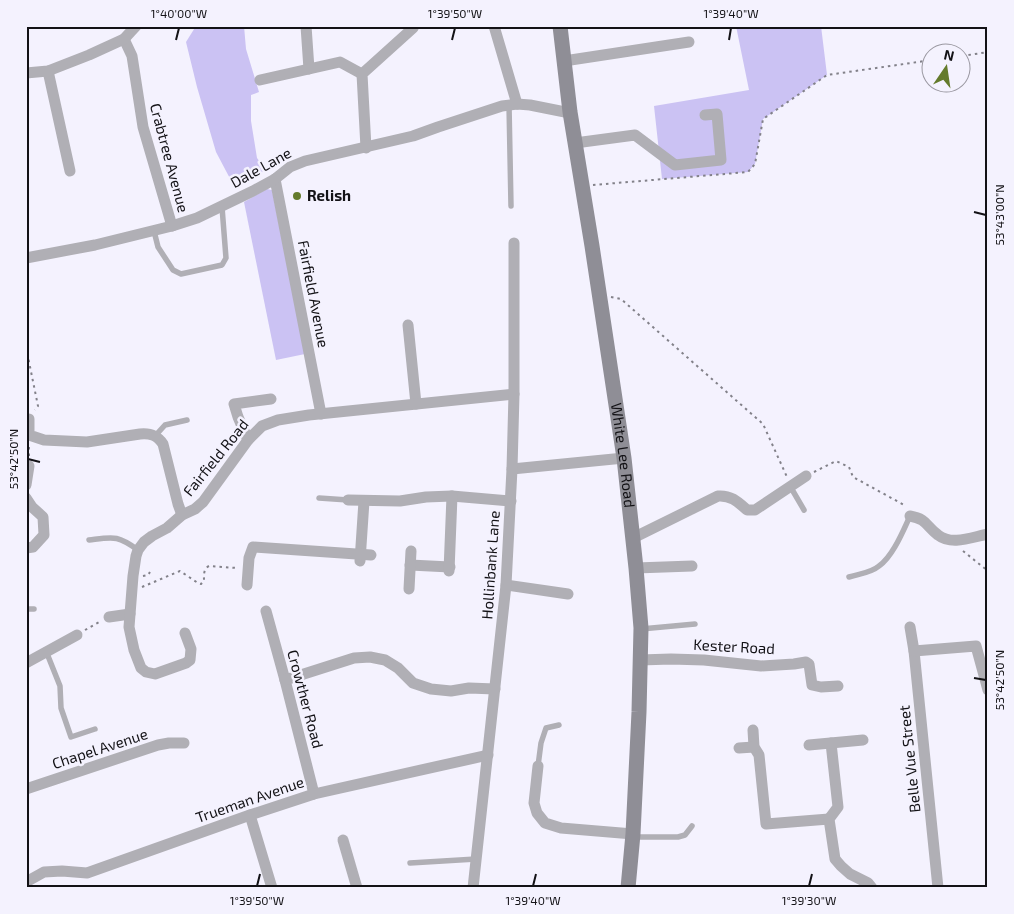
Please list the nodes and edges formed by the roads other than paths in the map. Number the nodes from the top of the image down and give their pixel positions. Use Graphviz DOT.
graph roads {
  1 [pos="136,26"];
  2 [pos="306,26"];
  3 [pos="412,26"];
  4 [pos="494,26"];
  5 [pos="560,26"];
  6 [pos="124,39"];
  7 [pos="689,42"];
  8 [pos="564,61"];
  9 [pos="309,69"];
  10 [pos="48,71"];
  11 [pos="26,73"];
  12 [pos="362,74"];
  13 [pos="260,80"];
  14 [pos="513,105"];
  15 [pos="570,113"];
  16 [pos="705,115"];
  17 [pos="575,143"];
  18 [pos="366,148"];
  19 [pos="70,171"];
  20 [pos="275,179"];
  21 [pos="511,206"];
  22 [pos="222,207"];
  23 [pos="172,226"];
  24 [pos="154,231"];
  25 [pos="514,243"];
  26 [pos="26,258"];
  27 [pos="408,325"];
  28 [pos="514,394"];
  29 [pos="271,399"];
  30 [pos="416,404"];
  31 [pos="321,414"];
  32 [pos="28,419"];
  33 [pos="187,420"];
  34 [pos="155,436"];
  35 [pos="248,440"];
  36 [pos="624,458"];
  37 [pos="29,466"];
  38 [pos="512,469"];
  39 [pos="806,476"];
  40 [pos="26,485"];
  41 [pos="790,486"];
  42 [pos="452,496"];
  43 [pos="26,498"];
  44 [pos="320,498"];
  45 [pos="348,500"];
  46 [pos="364,501"];
  47 [pos="511,501"];
  48 [pos="804,510"];
  49 [pos="182,516"];
  50 [pos="910,516"];
  51 [pos="988,534"];
  52 [pos="633,538"];
  53 [pos="89,540"];
  54 [pos="26,548"];
  55 [pos="138,550"];
  56 [pos="411,551"];
  57 [pos="410,565"];
  58 [pos="692,566"];
  59 [pos="636,568"];
  60 [pos="850,577"];
  61 [pos="247,585"];
  62 [pos="506,585"];
  63 [pos="409,589"];
  64 [pos="568,594"];
  65 [pos="26,609"];
  66 [pos="34,609"];
  67 [pos="266,611"];
  68 [pos="130,614"];
  69 [pos="109,617"];
  70 [pos="695,624"];
  71 [pos="910,627"];
  72 [pos="641,629"];
  73 [pos="185,633"];
  74 [pos="77,635"];
  75 [pos="46,651"];
  76 [pos="914,651"];
  77 [pos="640,660"];
  78 [pos="26,662"];
  79 [pos="286,680"];
  80 [pos="838,686"];
  81 [pos="494,689"];
  82 [pos="988,690"];
  83 [pos="559,725"];
  84 [pos="95,730"];
  85 [pos="753,730"];
  86 [pos="863,740"];
  87 [pos="184,743"];
  88 [pos="831,743"];
  89 [pos="809,746"];
  90 [pos="754,747"];
  91 [pos="739,748"];
  92 [pos="488,755"];
  93 [pos="538,766"];
  94 [pos="26,789"];
  95 [pos="314,794"];
  96 [pos="250,815"];
  97 [pos="829,819"];
  98 [pos="692,826"];
  99 [pos="632,835"];
  100 [pos="343,840"];
  101 [pos="476,859"];
  102 [pos="410,863"];
  103 [pos="26,882"];
  104 [pos="272,888"];
  105 [pos="357,888"];
  106 [pos="473,888"];
  107 [pos="628,888"];
  108 [pos="872,888"];
  109 [pos="938,888"];
  1 -- 6 [label="street"];
  2 -- 9 [label="street"];
  3 -- 12 [label="street"];
  4 -- 14 [label="street"];
  5 -- 8 [label="main road, White Lee Road"];
  6 -- 10 [label="street"];
  6 -- 23 [label="street, Crabtree Avenue"];
  7 -- 8 [label="street"];
  8 -- 15 [label="main road, White Lee Road"];
  9 -- 12 [label="street"];
  9 -- 13 [label="street"];
  10 -- 11 [label="street"];
  10 -- 19 [label="street"];
  12 -- 18 [label="street"];
  14 -- 15 [label="street, Dale Lane"];
  14 -- 18 [label="street, Dale Lane"];
  14 -- 21 [label="lane"];
  15 -- 17 [label="main road, White Lee Road"];
  16 -- 17 [label="street"];
  17 -- 36 [label="main road, White Lee Road"];
  18 -- 20 [label="street, Dale Lane"];
  20 -- 22 [label="street, Dale Lane"];
  20 -- 31 [label="street, Fairfield Avenue"];
  22 -- 23 [label="street, Dale Lane"];
  22 -- 24 [label="lane"];
  23 -- 24 [label="street, Dale Lane"];
  24 -- 26 [label="street, Dale Lane"];
  25 -- 28 [label="street, Hollinbank Lane"];
  27 -- 30 [label="street"];
  28 -- 30 [label="street, Fairfield Road"];
  28 -- 38 [label="street, Hollinbank Lane"];
  29 -- 35 [label="street"];
  30 -- 31 [label="street, Fairfield Road"];
  31 -- 35 [label="street, Fairfield Road"];
  32 -- 34 [label="street"];
  33 -- 34 [label="lane"];
  34 -- 49 [label="street"];
  35 -- 49 [label="street, Fairfield Road"];
  36 -- 38 [label="street"];
  36 -- 52 [label="main road, White Lee Road"];
  37 -- 40 [label="street"];
  38 -- 47 [label="street, Hollinbank Lane"];
  39 -- 41 [label="street"];
  41 -- 48 [label="lane"];
  41 -- 52 [label="street"];
  42 -- 46 [label="street"];
  42 -- 47 [label="street"];
  42 -- 57 [label="street"];
  43 -- 54 [label="street"];
  44 -- 45 [label="lane"];
  45 -- 46 [label="street"];
  46 -- 61 [label="street"];
  47 -- 62 [label="street, Hollinbank Lane"];
  49 -- 55 [label="street, Fairfield Road"];
  50 -- 51 [label="street"];
  50 -- 60 [label="lane"];
  52 -- 59 [label="main road, White Lee Road"];
  53 -- 55 [label="lane"];
  55 -- 68 [label="street"];
  56 -- 57 [label="street"];
  57 -- 63 [label="street"];
  58 -- 59 [label="street"];
  59 -- 72 [label="main road, White Lee Road"];
  62 -- 64 [label="street"];
  62 -- 81 [label="street, Hollinbank Lane"];
  65 -- 66 [label="lane"];
  67 -- 79 [label="street, Crowther Road"];
  68 -- 69 [label="street"];
  68 -- 73 [label="street"];
  70 -- 72 [label="lane"];
  71 -- 76 [label="street, Belle Vue Street"];
  72 -- 77 [label="main road, White Lee Road"];
  74 -- 75 [label="street"];
  75 -- 78 [label="street"];
  75 -- 84 [label="lane"];
  76 -- 82 [label="street"];
  76 -- 109 [label="street, Belle Vue Street"];
  77 -- 80 [label="street, Kester Road"];
  77 -- 99 [label="main road, White Lee Road"];
  79 -- 81 [label="street"];
  79 -- 95 [label="street, Crowther Road"];
  81 -- 92 [label="street, Hollinbank Lane"];
  83 -- 93 [label="lane"];
  85 -- 90 [label="street"];
  86 -- 88 [label="street"];
  87 -- 94 [label="street, Chapel Avenue"];
  88 -- 89 [label="street"];
  88 -- 97 [label="street"];
  90 -- 91 [label="street"];
  90 -- 97 [label="street"];
  92 -- 95 [label="street, Trueman Avenue"];
  92 -- 101 [label="street, Hollinbank Lane"];
  93 -- 99 [label="street"];
  95 -- 96 [label="street, Trueman Avenue"];
  96 -- 103 [label="street, Trueman Avenue"];
  96 -- 104 [label="street"];
  97 -- 108 [label="street"];
  98 -- 99 [label="lane"];
  99 -- 107 [label="main road, White Lee Road"];
  100 -- 105 [label="street"];
  101 -- 102 [label="lane"];
  101 -- 106 [label="street, Hollinbank Lane"];
}
